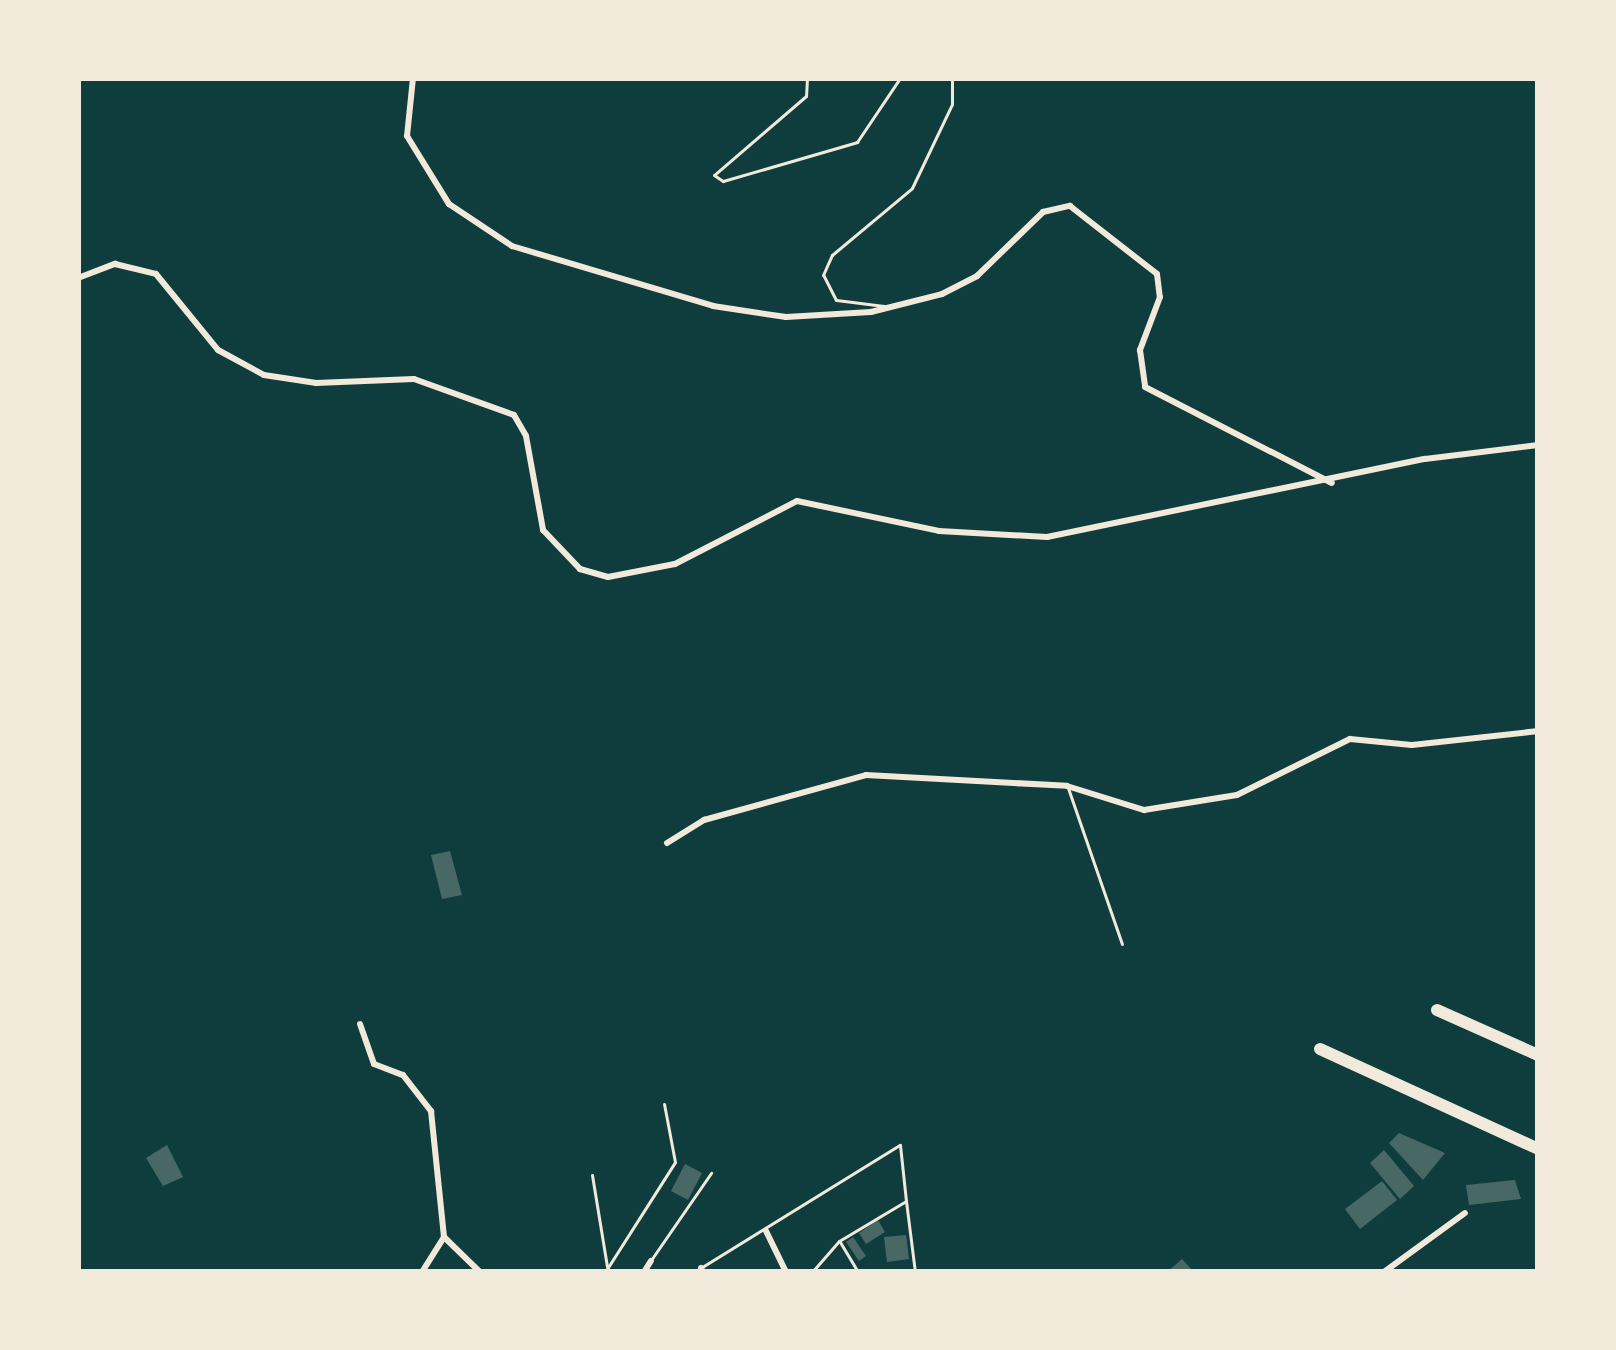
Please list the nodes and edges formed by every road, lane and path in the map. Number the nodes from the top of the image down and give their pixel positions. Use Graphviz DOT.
graph roads {
  1 [pos="413,78"];
  2 [pos="807,78"];
  3 [pos="900,78"];
  4 [pos="952,78"];
  5 [pos="78,278"];
  6 [pos="891,307"];
  7 [pos="1538,445"];
  8 [pos="1332,483"];
  9 [pos="1538,731"];
  10 [pos="1067,786"];
  11 [pos="667,843"];
  12 [pos="1122,944"];
  13 [pos="1437,1010"];
  14 [pos="360,1024"];
  15 [pos="1320,1049"];
  16 [pos="1538,1055"];
  17 [pos="664,1104"];
  18 [pos="1538,1149"];
  19 [pos="711,1173"];
  20 [pos="592,1175"];
  21 [pos="906,1201"];
  22 [pos="1465,1213"];
  23 [pos="766,1231"];
  24 [pos="443,1238"];
  25 [pos="839,1241"];
  26 [pos="651,1261"];
  27 [pos="606,1271"];
  28 [pos="700,1271"];
  29 [pos="422,1272"];
  30 [pos="480,1272"];
  31 [pos="644,1272"];
  32 [pos="786,1272"];
  33 [pos="812,1272"];
  34 [pos="858,1272"];
  35 [pos="915,1272"];
  36 [pos="1384,1272"];
  1 -- 6 [label="street"];
  2 -- 3 [label="lane"];
  4 -- 6 [label="lane"];
  5 -- 8 [label="street"];
  6 -- 8 [label="street"];
  7 -- 8 [label="street"];
  9 -- 10 [label="street"];
  10 -- 11 [label="street"];
  10 -- 12 [label="lane"];
  13 -- 16 [label="highway"];
  14 -- 24 [label="street"];
  15 -- 18 [label="highway"];
  17 -- 27 [label="lane"];
  19 -- 26 [label="lane"];
  20 -- 27 [label="lane"];
  21 -- 23 [label="lane"];
  21 -- 25 [label="lane"];
  21 -- 35 [label="lane"];
  22 -- 36 [label="street"];
  23 -- 28 [label="lane"];
  23 -- 32 [label="street"];
  24 -- 29 [label="street"];
  24 -- 30 [label="street"];
  25 -- 33 [label="lane"];
  25 -- 34 [label="lane"];
  26 -- 31 [label="street"];
}
